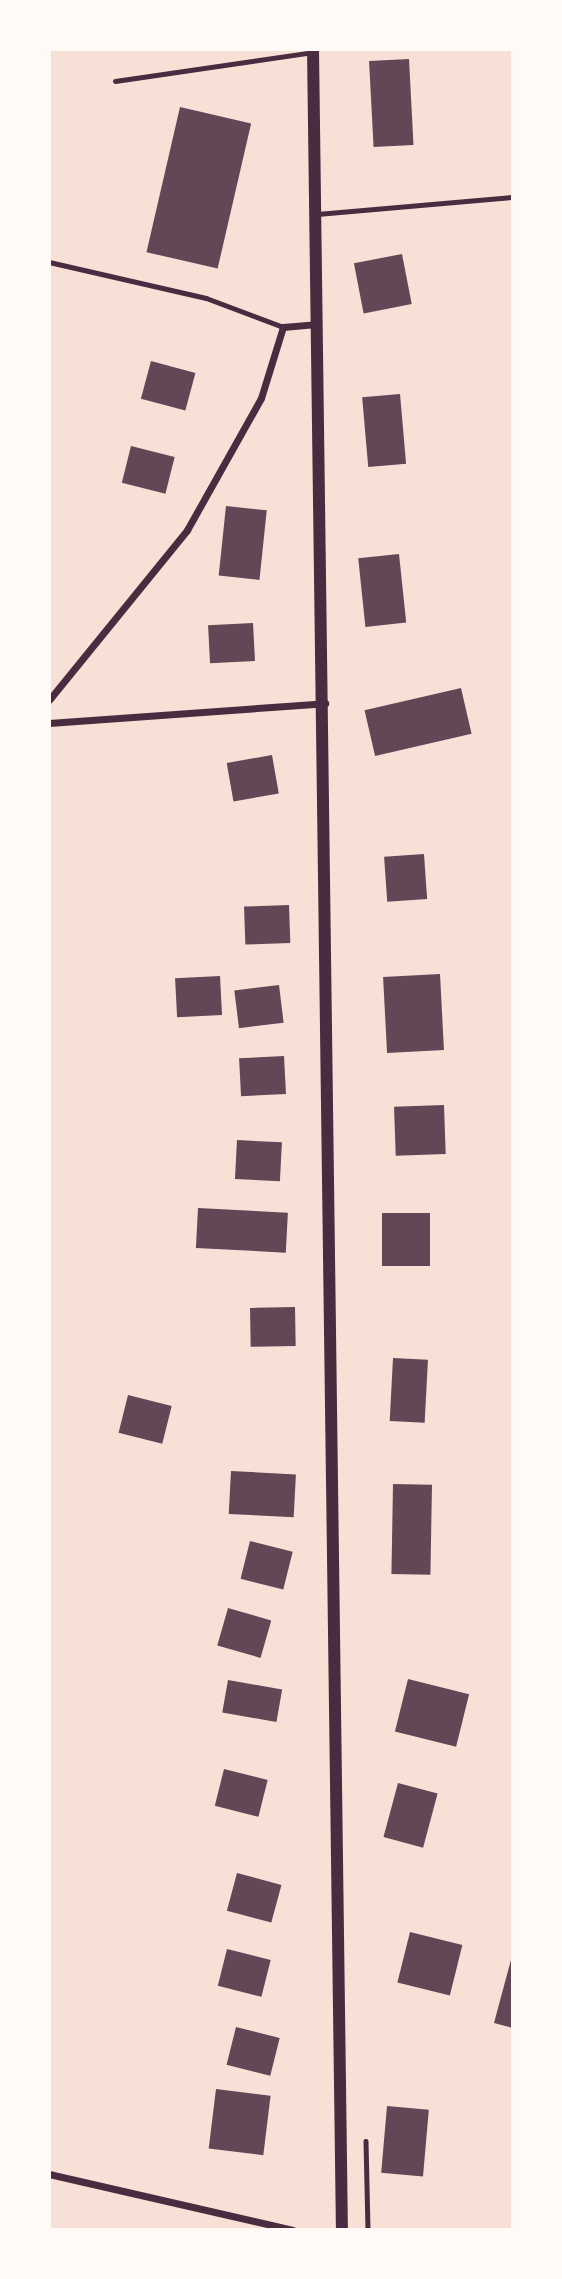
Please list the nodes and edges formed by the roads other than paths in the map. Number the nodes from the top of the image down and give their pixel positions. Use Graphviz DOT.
graph roads {
  1 [pos="313,50"];
  2 [pos="115,81"];
  3 [pos="511,197"];
  4 [pos="317,214"];
  5 [pos="49,262"];
  6 [pos="316,324"];
  7 [pos="284,327"];
  8 [pos="49,700"];
  9 [pos="326,703"];
  10 [pos="49,723"];
  11 [pos="49,2174"];
  12 [pos="293,2230"];
  13 [pos="342,2230"];
  1 -- 2 [label="lane"];
  1 -- 4 [label="street"];
  3 -- 4 [label="lane"];
  4 -- 6 [label="street"];
  5 -- 7 [label="lane"];
  6 -- 7 [label="street"];
  6 -- 9 [label="street"];
  7 -- 8 [label="street"];
  9 -- 10 [label="street"];
  9 -- 13 [label="street"];
  11 -- 12 [label="street"];
}
